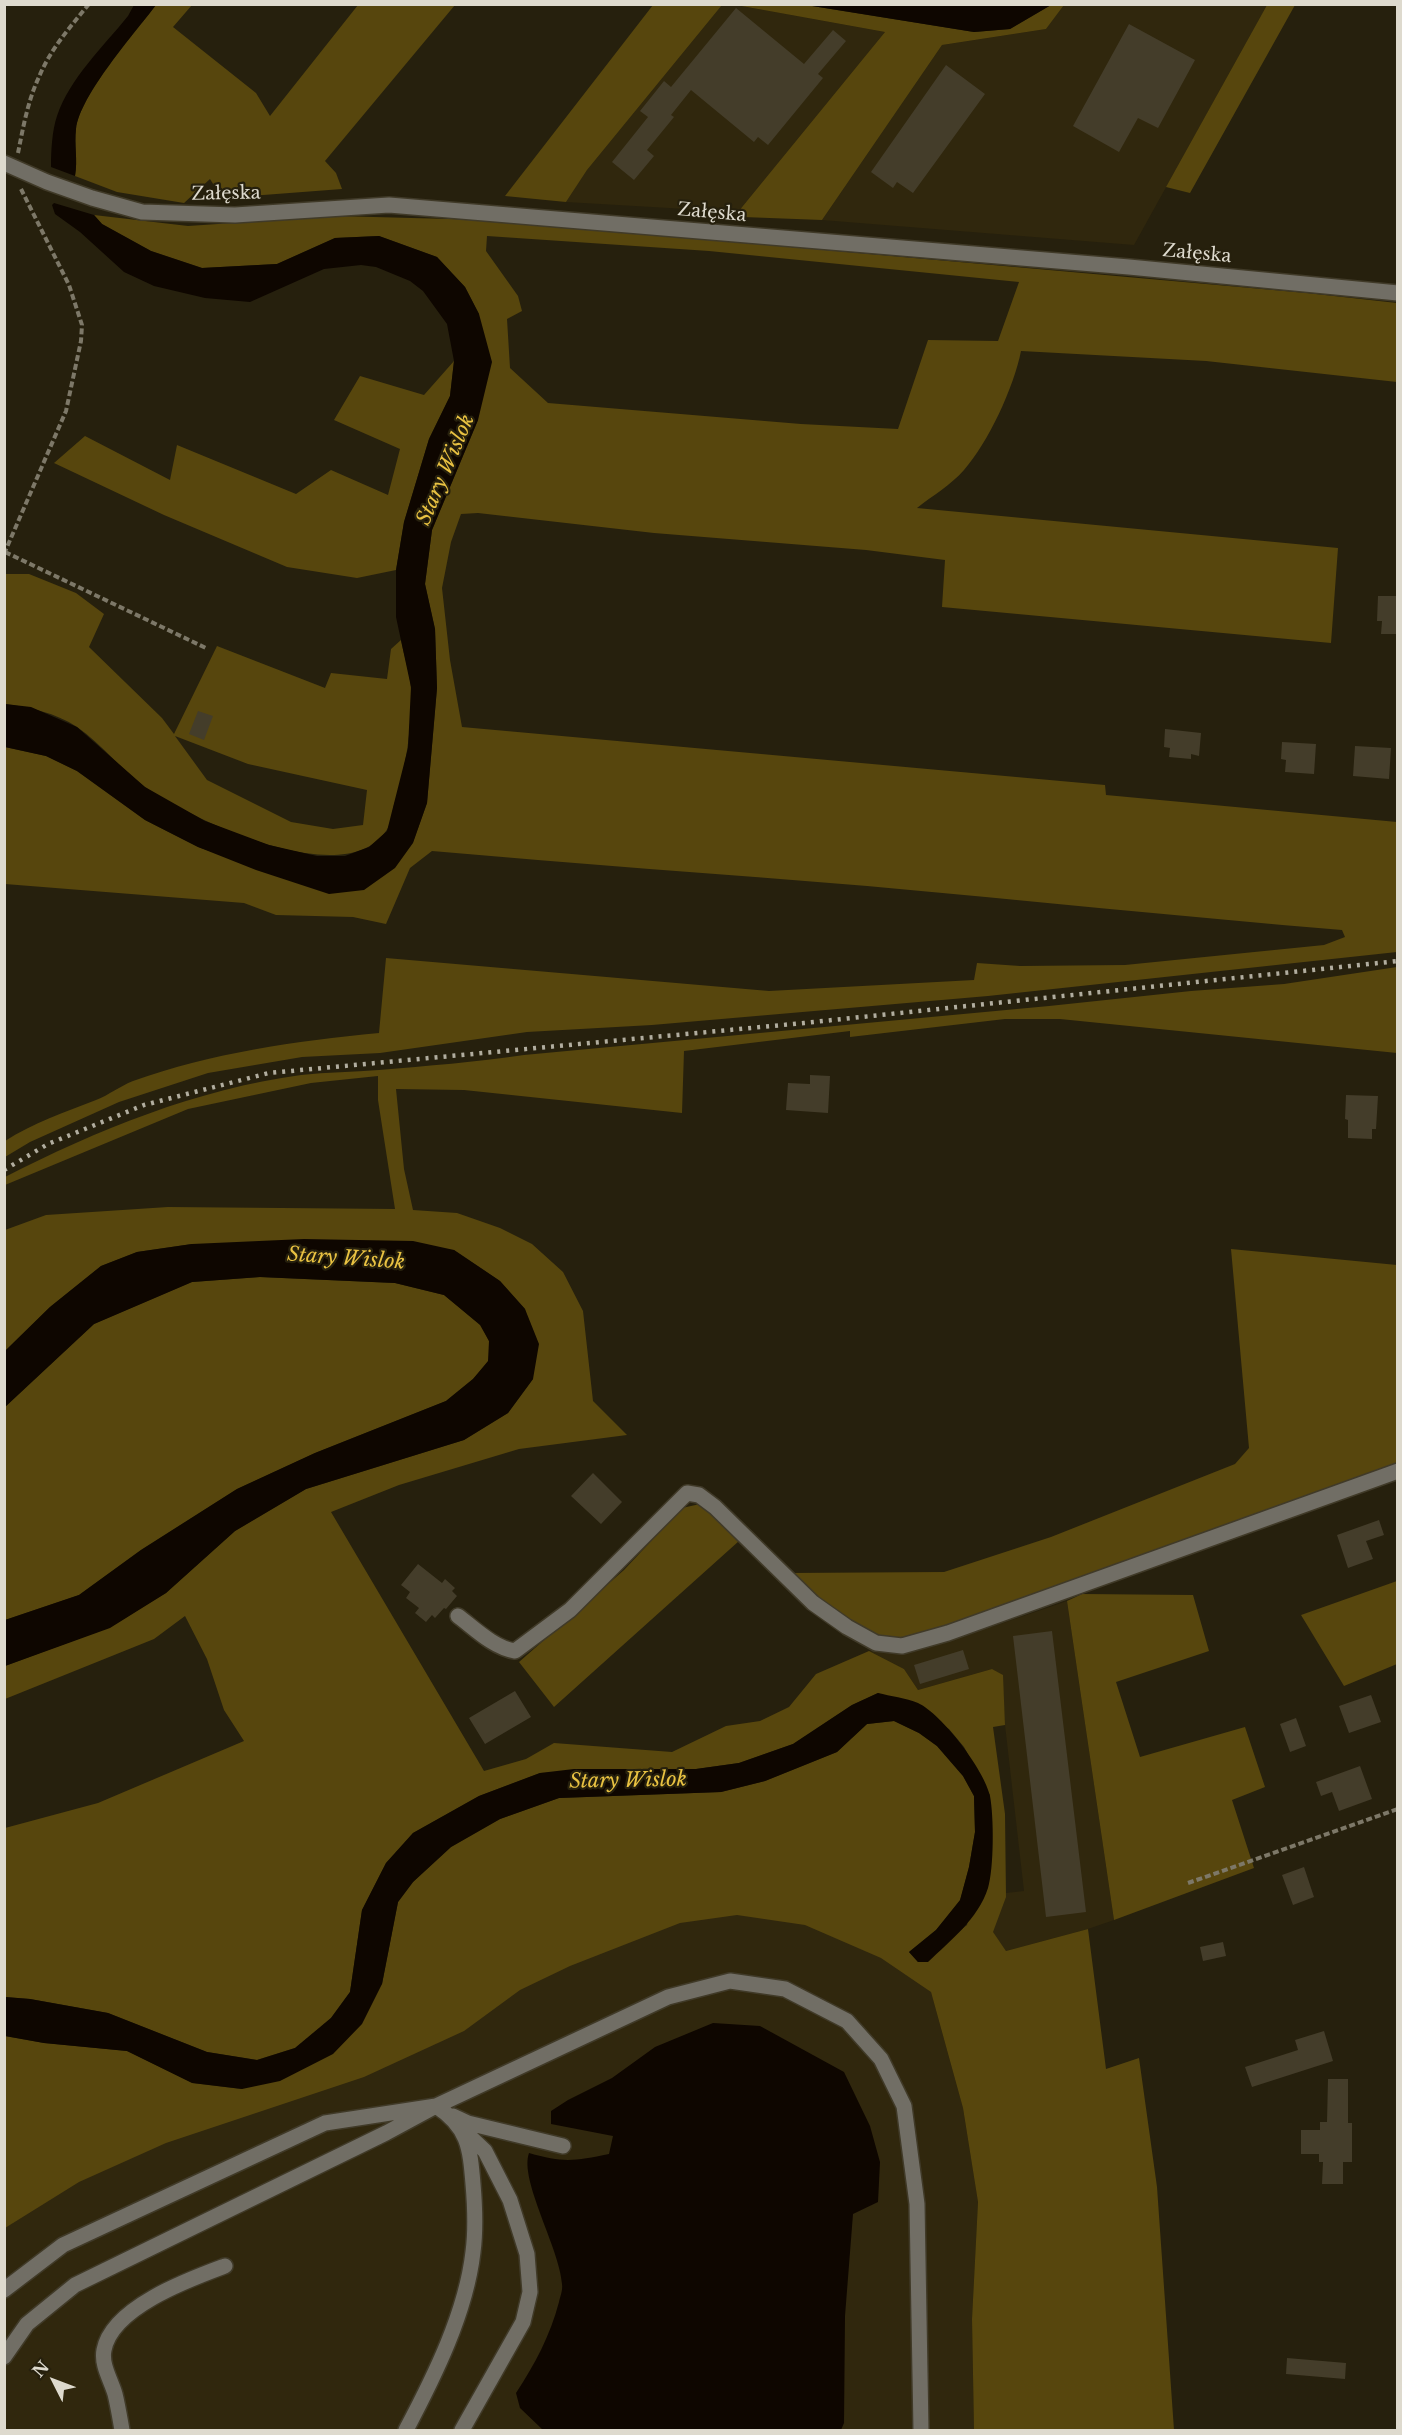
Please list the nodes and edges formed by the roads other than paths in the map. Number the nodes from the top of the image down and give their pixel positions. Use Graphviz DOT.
graph roads {
  1 [pos="16,168"];
  2 [pos="1398,293"];
  3 [pos="1398,1471"];
  4 [pos="458,1616"];
  5 [pos="436,2106"];
  6 [pos="450,2115"];
  7 [pos="464,2131"];
  8 [pos="563,2146"];
  9 [pos="225,2266"];
  10 [pos="4,2290"];
  11 [pos="4,2357"];
  12 [pos="122,2430"];
  13 [pos="406,2430"];
  14 [pos="462,2430"];
  15 [pos="921,2430"];
  1 -- 2 [label="street, Załęska"];
  3 -- 4 [label="street"];
  5 -- 6 [label="street"];
  5 -- 10 [label="street"];
  5 -- 11 [label="street"];
  5 -- 15 [label="street"];
  6 -- 7 [label="street"];
  6 -- 8 [label="street"];
  7 -- 13 [label="street"];
  7 -- 14 [label="street"];
  9 -- 12 [label="street"];
}
